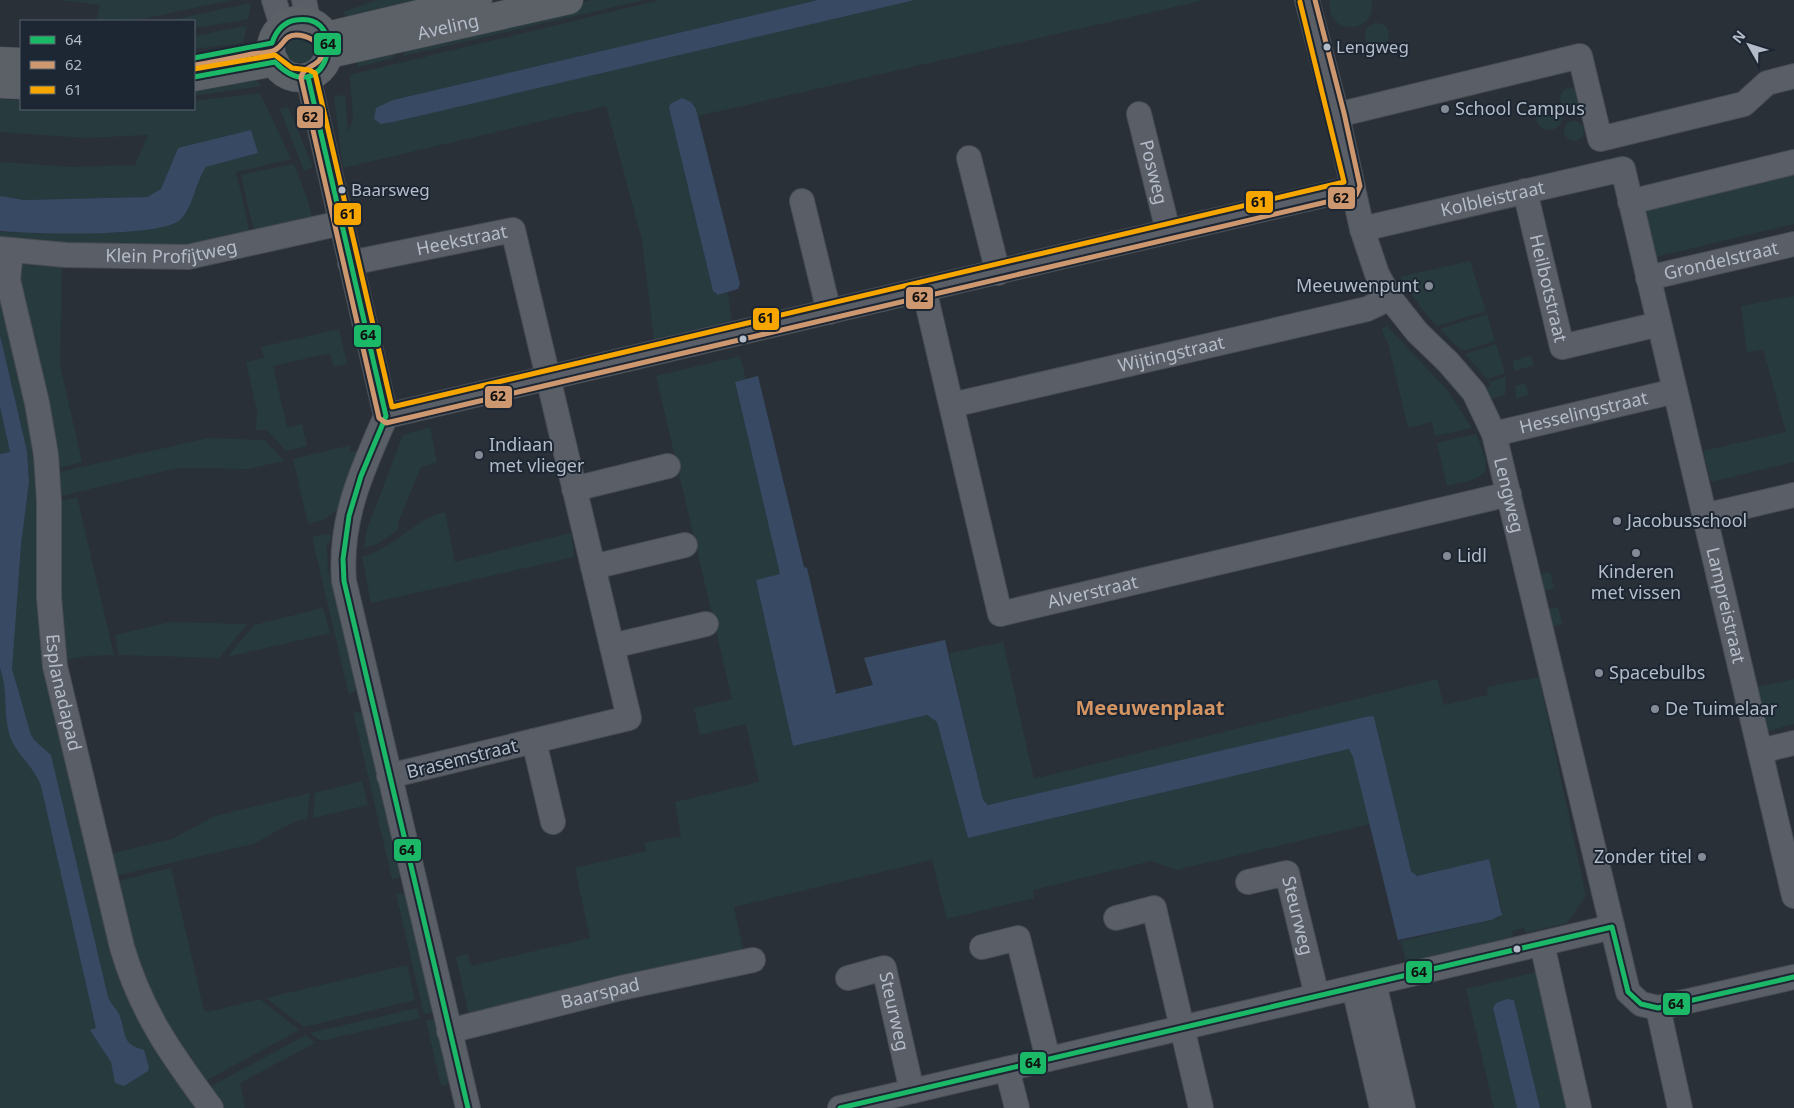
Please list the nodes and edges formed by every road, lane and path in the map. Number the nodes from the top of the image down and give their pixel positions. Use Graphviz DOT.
graph roads {
  1 [pos="274,0"];
  2 [pos="478,0"];
  3 [pos="569,0"];
  4 [pos="1308,0"];
  5 [pos="299,35"];
  6 [pos="195,58"];
  7 [pos="0,61"];
  8 [pos="20,62"];
  9 [pos="308,76"];
  10 [pos="1794,76"];
  11 [pos="195,77"];
  12 [pos="0,84"];
  13 [pos="20,85"];
  14 [pos="1139,114"];
  15 [pos="1337,115"];
  16 [pos="1600,139"];
  17 [pos="969,158"];
  18 [pos="1794,162"];
  19 [pos="1616,170"];
  20 [pos="1353,188"];
  21 [pos="1525,191"];
  22 [pos="802,201"];
  23 [pos="1630,202"];
  24 [pos="342,223"];
  25 [pos="1362,228"];
  26 [pos="1168,231"];
  27 [pos="1794,244"];
  28 [pos="5,250"];
  29 [pos="350,264"];
  30 [pos="998,273"];
  31 [pos="1648,278"];
  32 [pos="924,289"];
  33 [pos="1390,298"];
  34 [pos="829,312"];
  35 [pos="1659,324"];
  36 [pos="548,378"];
  37 [pos="1675,391"];
  38 [pos="952,405"];
  39 [pos="386,416"];
  40 [pos="1494,434"];
  41 [pos="668,466"];
  42 [pos="574,489"];
  43 [pos="1509,494"];
  44 [pos="1794,495"];
  45 [pos="1704,516"];
  46 [pos="685,545"];
  47 [pos="593,567"];
  48 [pos="706,624"];
  49 [pos="612,646"];
  50 [pos="534,741"];
  51 [pos="1794,743"];
  52 [pos="1760,751"];
  53 [pos="389,776"];
  54 [pos="553,822"];
  55 [pos="1248,882"];
  56 [pos="1794,896"];
  57 [pos="1116,918"];
  58 [pos="1612,927"];
  59 [pos="1542,944"];
  60 [pos="982,947"];
  61 [pos="753,960"];
  62 [pos="1794,977"];
  63 [pos="848,978"];
  64 [pos="1364,985"];
  65 [pos="1317,996"];
  66 [pos="1658,1008"];
  67 [pos="1182,1028"];
  68 [pos="449,1031"];
  69 [pos="1048,1059"];
  70 [pos="1007,1069"];
  71 [pos="912,1091"];
  72 [pos="211,1108"];
  73 [pos="468,1108"];
  74 [pos="840,1108"];
  75 [pos="1017,1108"];
  76 [pos="1201,1108"];
  77 [pos="1382,1108"];
  78 [pos="1403,1108"];
  79 [pos="1580,1108"];
  80 [pos="1680,1108"];
  1 -- 5 [label="street"];
  2 -- 5 [label="main road, Aveling"];
  3 -- 5 [label="main road, Aveling"];
  4 -- 15 [label="street, Lengweg"];
  5 -- 6 [label="main road, Aveling"];
  5 -- 9 [label="main road"];
  5 -- 9 [label="main road"];
  5 -- 11 [label="main road, Aveling"];
  7 -- 8 [label="main road"];
  9 -- 24 [label="street"];
  10 -- 16 [label="street"];
  12 -- 13 [label="main road"];
  14 -- 26 [label="street, Posweg"];
  15 -- 16 [label="street, Lampreistraat"];
  15 -- 20 [label="street, Lengweg"];
  16 -- 19 [label="street, Lampreistraat"];
  17 -- 30 [label="street"];
  18 -- 23 [label="street"];
  19 -- 21 [label="street, Kolbleistraat"];
  19 -- 23 [label="street, Lampreistraat"];
  20 -- 25 [label="street, Lengweg"];
  20 -- 26 [label="street"];
  21 -- 25 [label="street, Kolbleistraat"];
  21 -- 35 [label="street, Heilbotstraat"];
  22 -- 34 [label="street"];
  23 -- 31 [label="street, Lampreistraat"];
  24 -- 28 [label="street, Klein Profijtweg"];
  24 -- 29 [label="street"];
  25 -- 33 [label="street, Lengweg"];
  26 -- 30 [label="street"];
  27 -- 31 [label="street, Grondelstraat"];
  28 -- 72 [label="street, Esplanadapad"];
  29 -- 36 [label="street, Heekstraat"];
  29 -- 39 [label="street"];
  30 -- 32 [label="street"];
  31 -- 35 [label="street, Lampreistraat"];
  32 -- 34 [label="street"];
  32 -- 38 [label="street, Alverstraat"];
  33 -- 38 [label="street, Wijtingstraat"];
  33 -- 40 [label="street, Lengweg"];
  34 -- 36 [label="street"];
  35 -- 37 [label="street, Lampreistraat"];
  36 -- 39 [label="street"];
  36 -- 42 [label="street, Brasemstraat"];
  37 -- 40 [label="street, Hesselingstraat"];
  37 -- 45 [label="street, Lampreistraat"];
  38 -- 43 [label="street, Alverstraat"];
  39 -- 53 [label="street"];
  40 -- 43 [label="street, Lengweg"];
  41 -- 42 [label="street"];
  42 -- 47 [label="street, Brasemstraat"];
  43 -- 58 [label="street, Lengweg"];
  44 -- 45 [label="street"];
  45 -- 52 [label="street, Lampreistraat"];
  46 -- 47 [label="street"];
  47 -- 49 [label="street, Brasemstraat"];
  48 -- 49 [label="street"];
  49 -- 50 [label="street, Brasemstraat"];
  50 -- 53 [label="street, Brasemstraat"];
  50 -- 54 [label="street, Brasemstraat"];
  51 -- 52 [label="street"];
  52 -- 56 [label="street, Lampreistraat"];
  53 -- 68 [label="street"];
  55 -- 65 [label="street, Steurweg"];
  57 -- 67 [label="street"];
  58 -- 59 [label="street"];
  58 -- 66 [label="street, Lengweg"];
  59 -- 64 [label="street"];
  59 -- 79 [label="street"];
  60 -- 69 [label="street"];
  61 -- 68 [label="street, Baarspad"];
  62 -- 66 [label="street"];
  63 -- 71 [label="street, Steurweg"];
  64 -- 65 [label="street"];
  64 -- 77 [label="street"];
  64 -- 78 [label="street"];
  65 -- 67 [label="street"];
  66 -- 80 [label="street"];
  67 -- 69 [label="street"];
  67 -- 76 [label="street"];
  68 -- 73 [label="street"];
  69 -- 70 [label="street"];
  70 -- 71 [label="street"];
  70 -- 75 [label="street"];
  71 -- 74 [label="street"];
}
